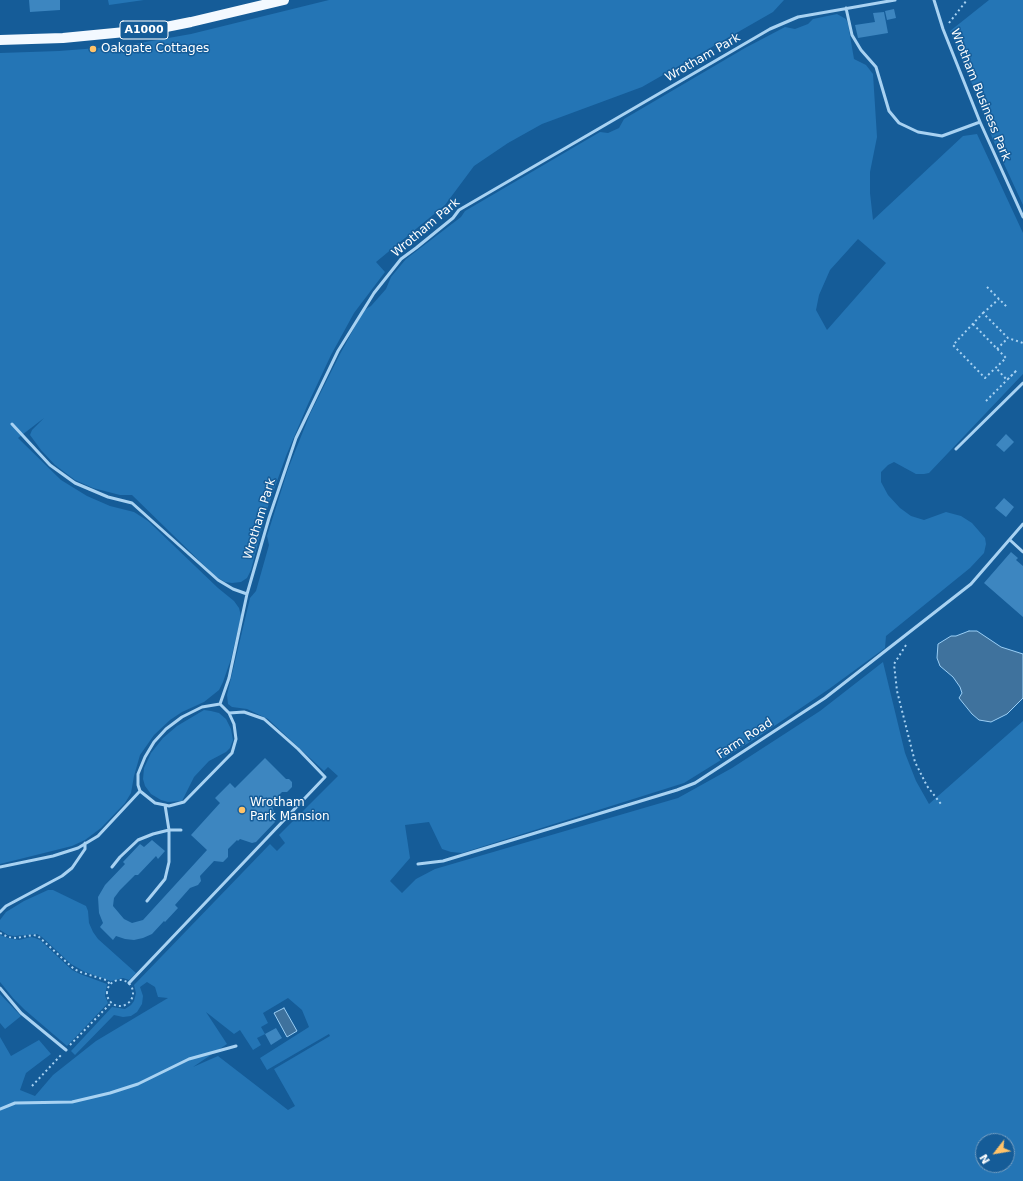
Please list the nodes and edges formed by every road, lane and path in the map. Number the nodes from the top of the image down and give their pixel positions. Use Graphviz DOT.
graph roads {
  1 [pos="284,0"];
  2 [pos="895,0"];
  3 [pos="934,0"];
  4 [pos="967,0"];
  5 [pos="846,8"];
  6 [pos="944,29"];
  7 [pos="0,40"];
  8 [pos="980,122"];
  9 [pos="1023,217"];
  10 [pos="987,287"];
  11 [pos="999,299"];
  12 [pos="1008,308"];
  13 [pos="984,313"];
  14 [pos="973,324"];
  15 [pos="1008,338"];
  16 [pos="1023,343"];
  17 [pos="997,349"];
  18 [pos="996,368"];
  19 [pos="1023,383"];
  20 [pos="986,400"];
  21 [pos="12,424"];
  22 [pos="956,449"];
  23 [pos="1023,524"];
  24 [pos="1010,540"];
  25 [pos="1023,552"];
  26 [pos="247,594"];
  27 [pos="909,641"];
  28 [pos="220,704"];
  29 [pos="229,713"];
  30 [pos="140,791"];
  31 [pos="941,804"];
  32 [pos="165,805"];
  33 [pos="169,830"];
  34 [pos="181,830"];
  35 [pos="85,844"];
  36 [pos="418,864"];
  37 [pos="0,867"];
  38 [pos="112,867"];
  39 [pos="146,901"];
  40 [pos="0,912"];
  41 [pos="0,933"];
  42 [pos="129,983"];
  43 [pos="110,984"];
  44 [pos="0,988"];
  45 [pos="236,1046"];
  46 [pos="66,1050"];
  47 [pos="0,1109"];
  1 -- 7 [label="main road, A1000"];
  2 -- 5 [label="lane, Wrotham Park"];
  3 -- 6 [label="lane, Wrotham Business Park"];
  4 -- 6 [label="path"];
  5 -- 8 [label="lane"];
  5 -- 26 [label="lane, Wrotham Park"];
  6 -- 8 [label="lane, Wrotham Business Park"];
  8 -- 9 [label="lane, Wrotham Business Park"];
  10 -- 11 [label="path"];
  11 -- 12 [label="path"];
  11 -- 13 [label="path"];
  13 -- 14 [label="path"];
  13 -- 15 [label="path"];
  14 -- 17 [label="path"];
  14 -- 18 [label="path"];
  15 -- 16 [label="path"];
  15 -- 17 [label="path"];
  17 -- 18 [label="path"];
  18 -- 20 [label="path"];
  19 -- 22 [label="lane"];
  21 -- 26 [label="lane"];
  23 -- 24 [label="lane, Farm Road"];
  24 -- 25 [label="lane"];
  24 -- 36 [label="lane, Farm Road"];
  26 -- 28 [label="lane, Wrotham Park"];
  27 -- 31 [label="path"];
  28 -- 29 [label="lane"];
  28 -- 30 [label="lane"];
  29 -- 32 [label="lane"];
  29 -- 42 [label="lane"];
  30 -- 32 [label="lane"];
  30 -- 35 [label="lane"];
  32 -- 33 [label="lane"];
  33 -- 34 [label="lane"];
  33 -- 38 [label="lane"];
  33 -- 39 [label="lane"];
  35 -- 37 [label="lane"];
  35 -- 40 [label="lane"];
  41 -- 43 [label="path"];
  42 -- 43 [label="path"];
  42 -- 43 [label="path"];
  44 -- 46 [label="lane"];
  45 -- 47 [label="lane"];
}
